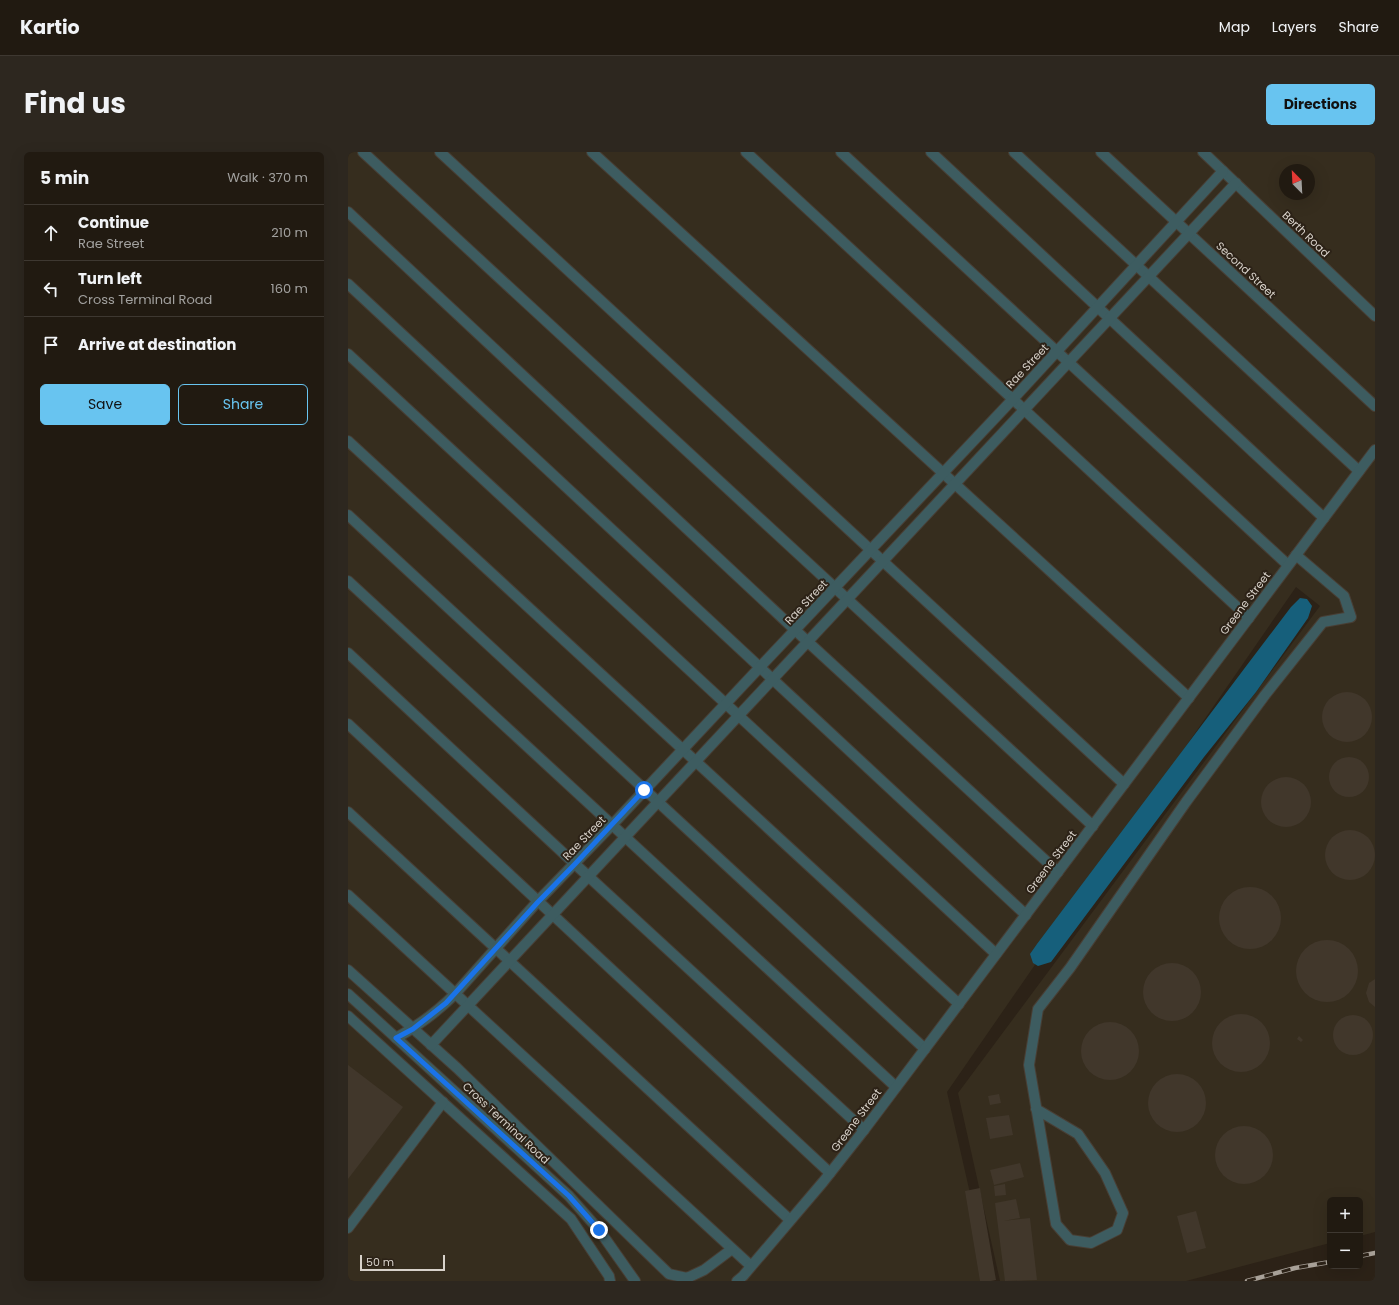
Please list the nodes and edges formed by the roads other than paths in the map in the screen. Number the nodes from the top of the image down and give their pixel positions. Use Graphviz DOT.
graph roads {
  1 [pos="363,152"];
  2 [pos="440,152"];
  3 [pos="592,152"];
  4 [pos="746,152"];
  5 [pos="841,152"];
  6 [pos="930,152"];
  7 [pos="1014,152"];
  8 [pos="1101,152"];
  9 [pos="1203,152"];
  10 [pos="1223,171"];
  11 [pos="1236,183"];
  12 [pos="348,212"];
  13 [pos="1177,222"];
  14 [pos="1189,233"];
  15 [pos="1136,265"];
  16 [pos="1149,277"];
  17 [pos="348,284"];
  18 [pos="1098,307"];
  19 [pos="1375,316"];
  20 [pos="1110,318"];
  21 [pos="1057,352"];
  22 [pos="348,354"];
  23 [pos="1068,362"];
  24 [pos="1013,399"];
  25 [pos="1375,406"];
  26 [pos="1024,410"];
  27 [pos="348,441"];
  28 [pos="1375,450"];
  29 [pos="1359,471"];
  30 [pos="943,473"];
  31 [pos="955,484"];
  32 [pos="348,515"];
  33 [pos="1324,518"];
  34 [pos="871,549"];
  35 [pos="1296,555"];
  36 [pos="883,561"];
  37 [pos="1288,566"];
  38 [pos="348,582"];
  39 [pos="835,588"];
  40 [pos="847,600"];
  41 [pos="1249,618"];
  42 [pos="795,630"];
  43 [pos="808,642"];
  44 [pos="348,653"];
  45 [pos="760,667"];
  46 [pos="773,679"];
  47 [pos="1189,698"];
  48 [pos="726,704"];
  49 [pos="738,716"];
  50 [pos="348,724"];
  51 [pos="683,750"];
  52 [pos="695,762"];
  53 [pos="1124,784"];
  54 [pos="644,790"];
  55 [pos="658,802"];
  56 [pos="348,812"];
  57 [pos="612,825"];
  58 [pos="1093,826"];
  59 [pos="625,837"];
  60 [pos="575,864"];
  61 [pos="1058,872"];
  62 [pos="588,877"];
  63 [pos="348,894"];
  64 [pos="538,902"];
  65 [pos="552,915"];
  66 [pos="1026,915"];
  67 [pos="496,949"];
  68 [pos="996,954"];
  69 [pos="509,961"];
  70 [pos="348,970"];
  71 [pos="348,994"];
  72 [pos="455,994"];
  73 [pos="959,1004"];
  74 [pos="468,1006"];
  75 [pos="348,1016"];
  76 [pos="348,1022"];
  77 [pos="413,1029"];
  78 [pos="396,1038"];
  79 [pos="431,1045"];
  80 [pos="382,1047"];
  81 [pos="925,1049"];
  82 [pos="896,1087"];
  83 [pos="443,1102"];
  84 [pos="1036,1109"];
  85 [pos="864,1130"];
  86 [pos="830,1173"];
  87 [pos="790,1220"];
  88 [pos="348,1228"];
  89 [pos="732,1250"];
  90 [pos="751,1266"];
  91 [pos="610,1281"];
  92 [pos="635,1281"];
  93 [pos="737,1281"];
  1 -- 39 [label="street"];
  2 -- 34 [label="street"];
  3 -- 30 [label="street"];
  4 -- 24 [label="street"];
  5 -- 21 [label="street"];
  6 -- 18 [label="street"];
  7 -- 15 [label="street"];
  8 -- 13 [label="street, Second Street"];
  9 -- 10 [label="street, Berth Road"];
  10 -- 11 [label="street, Berth Road"];
  10 -- 13 [label="street, Rae Street"];
  11 -- 14 [label="street"];
  11 -- 19 [label="street, Berth Road"];
  12 -- 42 [label="street"];
  13 -- 14 [label="street, Second Street"];
  13 -- 15 [label="street, Rae Street"];
  14 -- 16 [label="street"];
  14 -- 25 [label="street, Second Street"];
  15 -- 16 [label="street"];
  15 -- 18 [label="street, Rae Street"];
  16 -- 20 [label="street"];
  16 -- 29 [label="street"];
  17 -- 45 [label="street"];
  18 -- 20 [label="street"];
  18 -- 21 [label="street, Rae Street"];
  20 -- 23 [label="street"];
  20 -- 33 [label="street"];
  21 -- 23 [label="street"];
  21 -- 24 [label="street, Rae Street"];
  22 -- 48 [label="street"];
  23 -- 26 [label="street"];
  23 -- 37 [label="street"];
  24 -- 26 [label="street"];
  24 -- 30 [label="street, Rae Street"];
  26 -- 31 [label="street"];
  26 -- 41 [label="street"];
  27 -- 51 [label="street"];
  28 -- 29 [label="street, Greene Street"];
  29 -- 33 [label="street, Greene Street"];
  30 -- 31 [label="street"];
  30 -- 34 [label="street, Rae Street"];
  31 -- 36 [label="street"];
  31 -- 47 [label="street"];
  32 -- 54 [label="street"];
  33 -- 35 [label="street, Greene Street"];
  34 -- 36 [label="street"];
  34 -- 39 [label="street, Rae Street"];
  35 -- 37 [label="street, Greene Street"];
  35 -- 84 [label="street"];
  36 -- 40 [label="street"];
  36 -- 53 [label="street"];
  37 -- 41 [label="street, Greene Street"];
  38 -- 57 [label="street"];
  39 -- 40 [label="street"];
  39 -- 42 [label="street, Rae Street"];
  40 -- 43 [label="street"];
  40 -- 58 [label="street"];
  41 -- 47 [label="street, Greene Street"];
  42 -- 43 [label="street"];
  42 -- 45 [label="street, Rae Street"];
  43 -- 46 [label="street"];
  43 -- 61 [label="street"];
  44 -- 60 [label="street"];
  45 -- 46 [label="street"];
  45 -- 48 [label="street, Rae Street"];
  46 -- 49 [label="street"];
  46 -- 66 [label="street"];
  47 -- 53 [label="street, Greene Street"];
  48 -- 49 [label="street"];
  48 -- 51 [label="street, Rae Street"];
  49 -- 52 [label="street"];
  49 -- 68 [label="street"];
  50 -- 64 [label="street"];
  51 -- 52 [label="street"];
  51 -- 54 [label="street, Rae Street"];
  52 -- 55 [label="street"];
  52 -- 73 [label="street"];
  53 -- 58 [label="street, Greene Street"];
  54 -- 55 [label="street"];
  54 -- 57 [label="street, Rae Street"];
  55 -- 59 [label="street"];
  55 -- 81 [label="street"];
  56 -- 67 [label="street"];
  57 -- 59 [label="street"];
  57 -- 60 [label="street, Rae Street"];
  58 -- 61 [label="street, Greene Street"];
  59 -- 62 [label="street"];
  59 -- 82 [label="street"];
  60 -- 62 [label="street"];
  60 -- 64 [label="street, Rae Street"];
  61 -- 66 [label="street, Greene Street"];
  62 -- 65 [label="street"];
  62 -- 85 [label="street"];
  63 -- 72 [label="street"];
  64 -- 65 [label="street"];
  64 -- 67 [label="street, Rae Street"];
  65 -- 69 [label="street"];
  65 -- 86 [label="street"];
  66 -- 68 [label="street, Greene Street"];
  67 -- 69 [label="street"];
  67 -- 72 [label="street, Rae Street"];
  68 -- 73 [label="street, Greene Street"];
  69 -- 74 [label="street"];
  69 -- 87 [label="street"];
  70 -- 77 [label="street"];
  71 -- 78 [label="street, Cross Terminal Road"];
  72 -- 74 [label="street"];
  72 -- 77 [label="street, Rae Street"];
  73 -- 81 [label="street, Greene Street"];
  74 -- 79 [label="street"];
  74 -- 89 [label="street"];
  75 -- 80 [label="street"];
  76 -- 80 [label="street"];
  77 -- 78 [label="street, Rae Street"];
  77 -- 79 [label="street"];
  78 -- 92 [label="street, Cross Terminal Road"];
  79 -- 89 [label="street"];
  80 -- 83 [label="street"];
  81 -- 82 [label="street, Greene Street"];
  82 -- 85 [label="street, Greene Street"];
  83 -- 88 [label="street"];
  83 -- 91 [label="street"];
  84 -- 84 [label="street"];
  85 -- 86 [label="street, Greene Street"];
  86 -- 87 [label="street, Greene Street"];
  87 -- 90 [label="street, Greene Street"];
  89 -- 90 [label="street"];
  90 -- 93 [label="street, Greene Street"];
}
